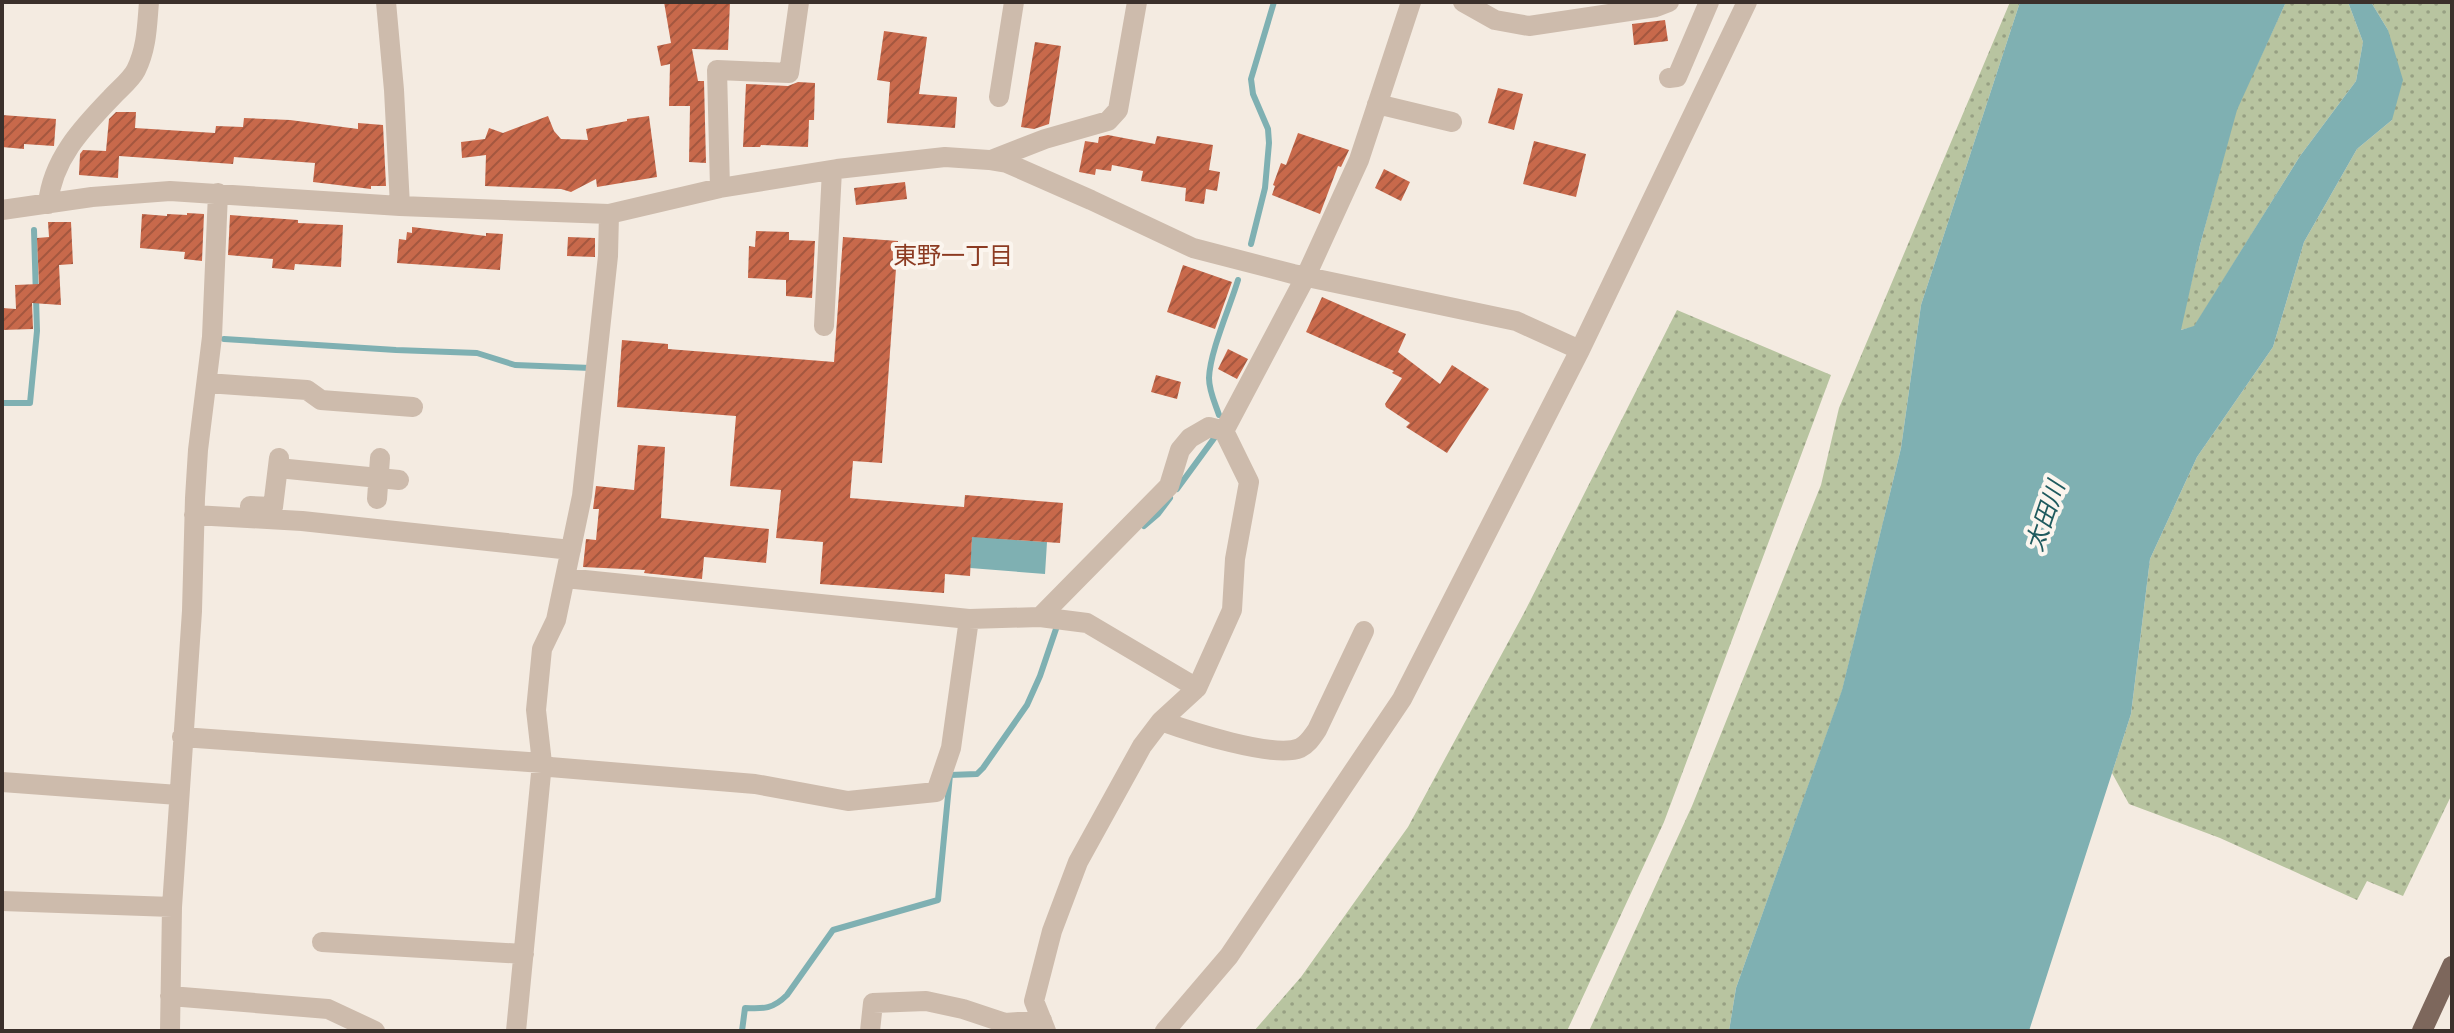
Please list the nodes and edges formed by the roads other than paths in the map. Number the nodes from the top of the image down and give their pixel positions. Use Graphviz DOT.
graph roads {
  1 [pos="149,2"];
  2 [pos="386,2"];
  3 [pos="799,2"];
  4 [pos="1014,2"];
  5 [pos="1137,2"];
  6 [pos="1411,2"];
  7 [pos="1463,2"];
  8 [pos="1669,2"];
  9 [pos="1709,2"];
  10 [pos="1747,2"];
  11 [pos="1669,78"];
  12 [pos="999,97"];
  13 [pos="1377,104"];
  14 [pos="1452,122"];
  15 [pos="989,160"];
  16 [pos="832,170"];
  17 [pos="720,188"];
  18 [pos="218,193"];
  19 [pos="48,204"];
  20 [pos="400,206"];
  21 [pos="2,210"];
  22 [pos="609,214"];
  23 [pos="1306,276"];
  24 [pos="824,326"];
  25 [pos="1580,350"];
  26 [pos="207,383"];
  27 [pos="413,407"];
  28 [pos="1224,431"];
  29 [pos="379,468"];
  30 [pos="399,480"];
  31 [pos="377,499"];
  32 [pos="194,506"];
  33 [pos="571,550"];
  34 [pos="565,578"];
  35 [pos="1040,617"];
  36 [pos="969,619"];
  37 [pos="1364,631"];
  38 [pos="1197,688"];
  39 [pos="1161,721"];
  40 [pos="182,737"];
  41 [pos="542,763"];
  42 [pos="2,782"];
  43 [pos="178,795"];
  44 [pos="2,901"];
  45 [pos="172,907"];
  46 [pos="322,942"];
  47 [pos="524,954"];
  48 [pos="2452,966"];
  49 [pos="170,996"];
  50 [pos="1044,1025"];
  51 [pos="170,1031"];
  52 [pos="375,1031"];
  53 [pos="516,1031"];
  54 [pos="870,1031"];
  55 [pos="1165,1031"];
  56 [pos="2422,1031"];
  1 -- 19 [label="street"];
  2 -- 20 [label="street"];
  3 -- 17 [label="street"];
  4 -- 12 [label="street"];
  5 -- 15 [label="street"];
  6 -- 13 [label="street"];
  7 -- 8 [label="street"];
  9 -- 11 [label="street"];
  10 -- 25 [label="street"];
  13 -- 14 [label="street"];
  13 -- 23 [label="street"];
  15 -- 16 [label="street"];
  15 -- 23 [label="street"];
  16 -- 17 [label="street"];
  16 -- 24 [label="street"];
  17 -- 22 [label="street"];
  18 -- 19 [label="street"];
  18 -- 20 [label="street"];
  18 -- 26 [label="street"];
  19 -- 21 [label="street"];
  20 -- 22 [label="street"];
  22 -- 33 [label="street"];
  23 -- 25 [label="street"];
  23 -- 28 [label="street"];
  25 -- 55 [label="street"];
  26 -- 27 [label="street"];
  26 -- 32 [label="street"];
  28 -- 35 [label="street"];
  28 -- 38 [label="street"];
  29 -- 30 [label="street"];
  29 -- 31 [label="street"];
  29 -- 32 [label="street"];
  32 -- 33 [label="street"];
  32 -- 40 [label="street"];
  33 -- 34 [label="street"];
  34 -- 36 [label="street"];
  34 -- 41 [label="street"];
  35 -- 36 [label="street"];
  35 -- 38 [label="street"];
  36 -- 41 [label="street"];
  37 -- 39 [label="street"];
  38 -- 39 [label="street"];
  39 -- 50 [label="street"];
  40 -- 41 [label="street"];
  40 -- 43 [label="street"];
  41 -- 47 [label="street"];
  42 -- 43 [label="street"];
  43 -- 45 [label="street"];
  44 -- 45 [label="street"];
  45 -- 49 [label="street"];
  46 -- 47 [label="street"];
  47 -- 53 [label="street"];
  48 -- 56 [label="main road"];
  49 -- 51 [label="street"];
  49 -- 52 [label="street"];
  50 -- 54 [label="street"];
}
